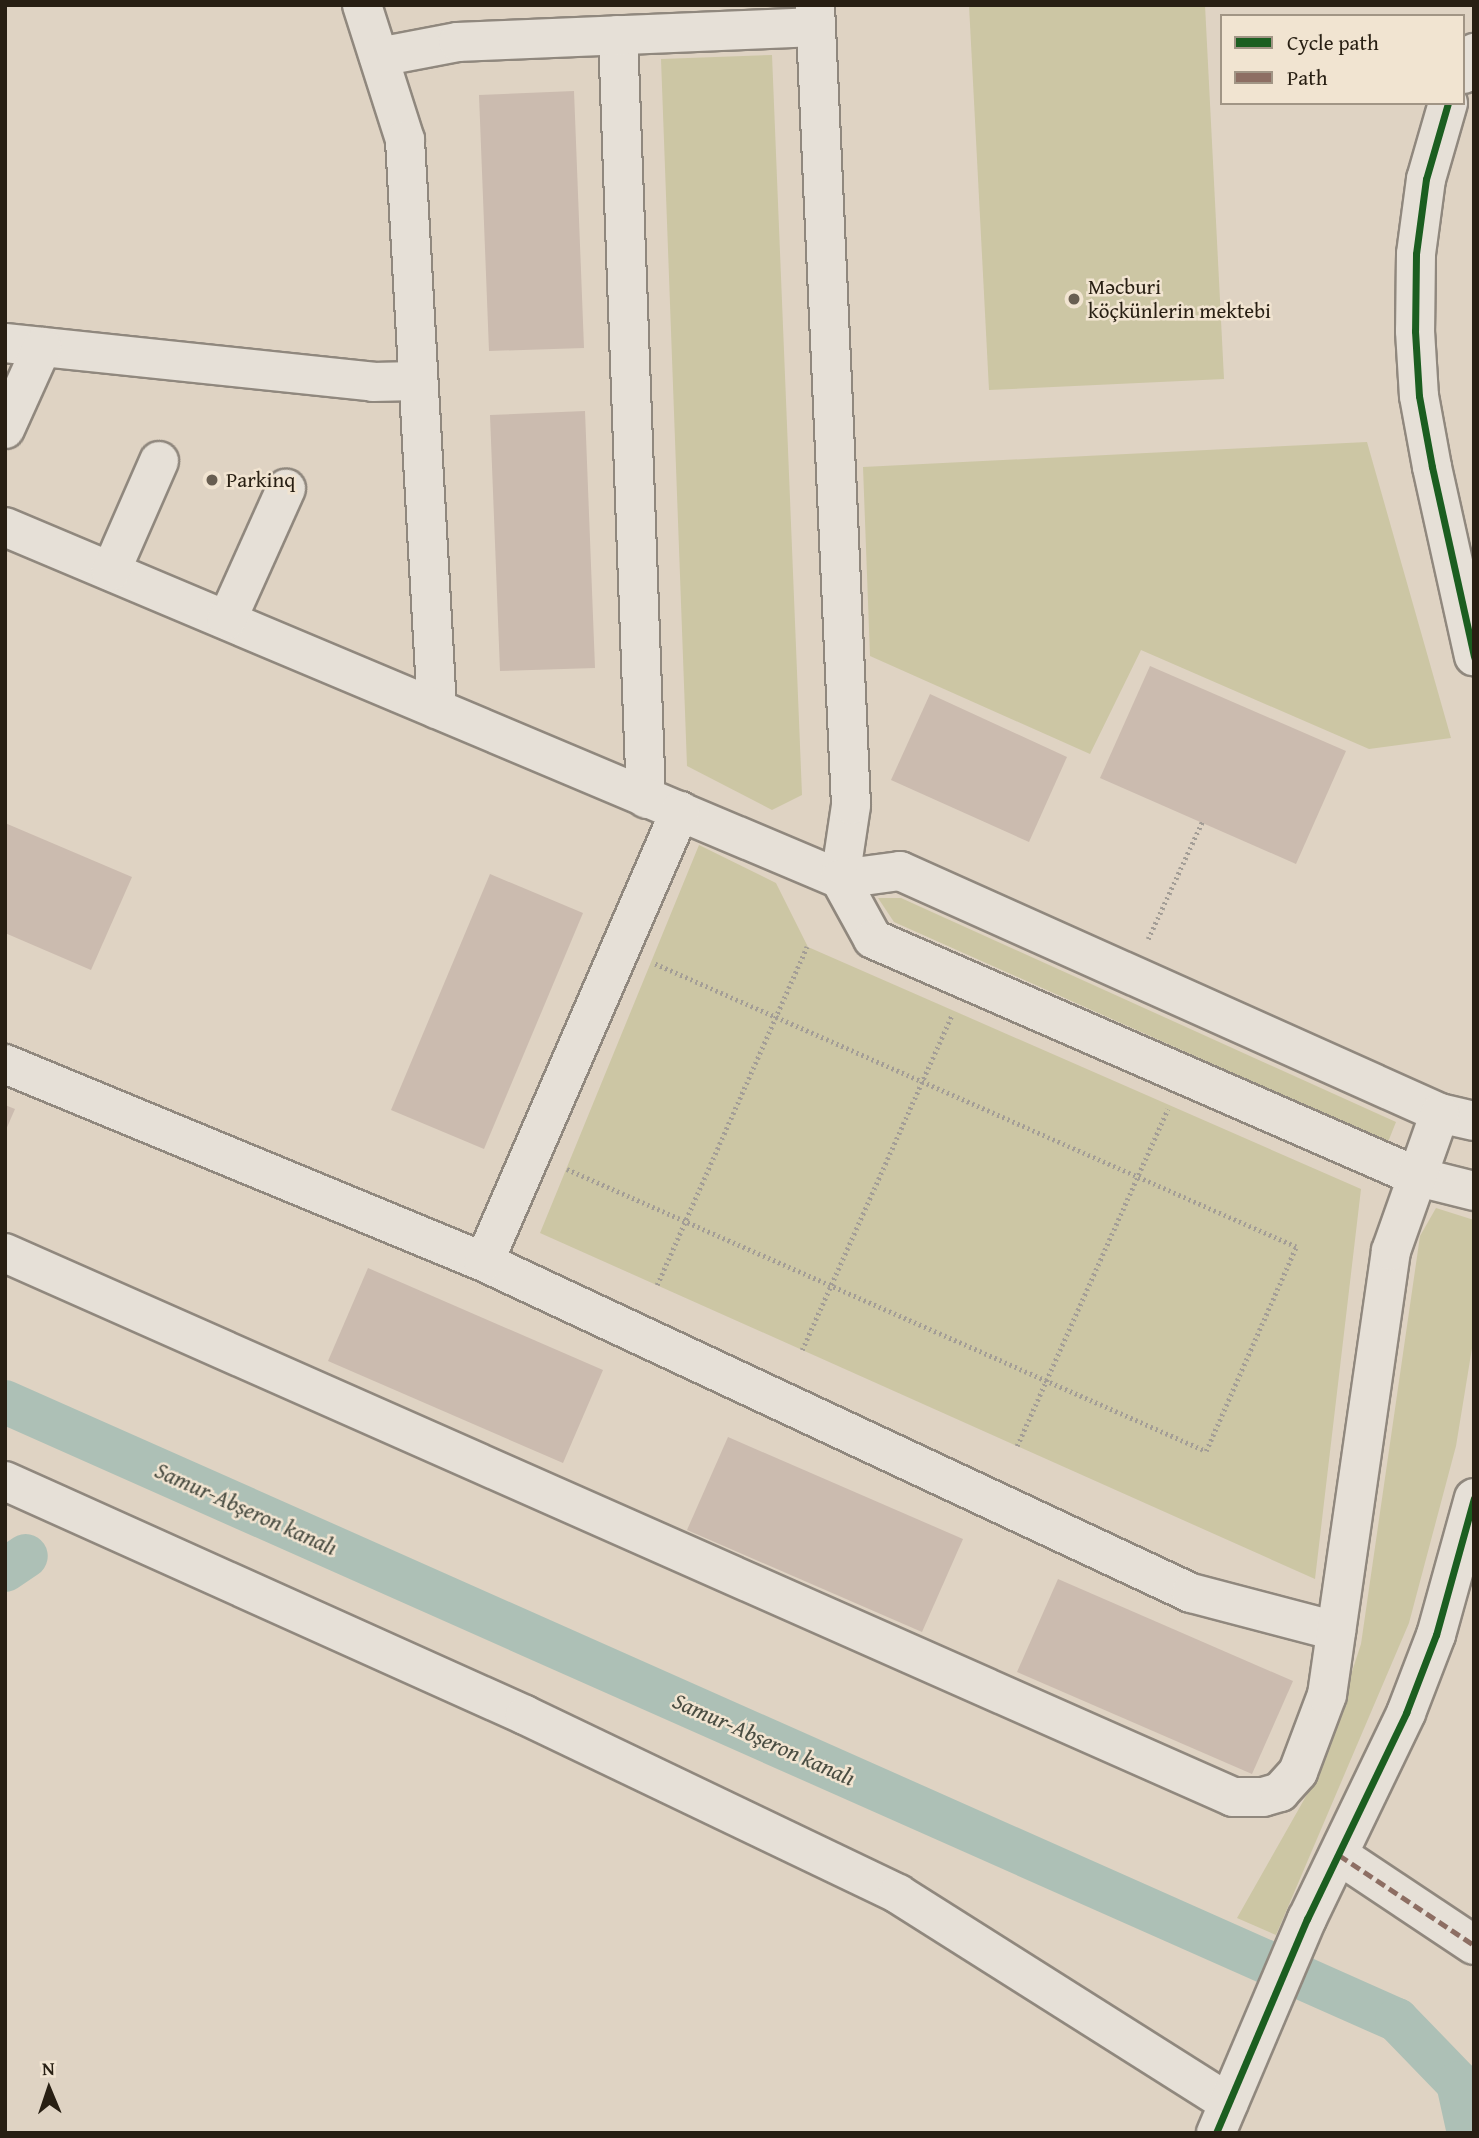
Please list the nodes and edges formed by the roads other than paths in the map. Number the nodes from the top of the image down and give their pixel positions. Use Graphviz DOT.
graph roads {
  1 [pos="362,5"];
  2 [pos="816,16"];
  3 [pos="668,19"];
  4 [pos="618,35"];
  5 [pos="1474,53"];
  6 [pos="379,57"];
  7 [pos="1465,70"];
  8 [pos="1447,105"];
  9 [pos="24,345"];
  10 [pos="416,381"];
  11 [pos="5,429"];
  12 [pos="159,461"];
  13 [pos="286,489"];
  14 [pos="5,527"];
  15 [pos="111,571"];
  16 [pos="227,620"];
  17 [pos="1474,656"];
  18 [pos="437,709"];
  19 [pos="663,805"];
  20 [pos="840,879"];
  21 [pos="5,1064"];
  22 [pos="1457,1117"];
  23 [pos="1418,1177"];
  24 [pos="1474,1191"];
  25 [pos="5,1254"];
  26 [pos="484,1262"];
  27 [pos="5,1481"];
  28 [pos="1474,1498"];
  29 [pos="1336,1631"];
  30 [pos="1339,1855"];
  31 [pos="1474,1945"];
  32 [pos="1222,2118"];
  1 -- 6 [label="street"];
  2 -- 3 [label="street"];
  2 -- 20 [label="street"];
  3 -- 4 [label="street"];
  4 -- 6 [label="street"];
  4 -- 19 [label="street"];
  5 -- 7 [label="street"];
  6 -- 10 [label="street"];
  8 -- 17 [label="street"];
  9 -- 10 [label="street"];
  9 -- 11 [label="street"];
  10 -- 18 [label="street"];
  12 -- 15 [label="street"];
  13 -- 16 [label="street"];
  14 -- 15 [label="street"];
  15 -- 16 [label="street"];
  16 -- 18 [label="street"];
  18 -- 19 [label="street"];
  19 -- 20 [label="street"];
  19 -- 26 [label="street"];
  20 -- 22 [label="street"];
  20 -- 23 [label="street"];
  21 -- 26 [label="street"];
  22 -- 23 [label="street"];
  23 -- 24 [label="street"];
  23 -- 29 [label="street"];
  25 -- 29 [label="street"];
  26 -- 29 [label="street"];
  27 -- 32 [label="street"];
  28 -- 30 [label="street"];
  30 -- 31 [label="street"];
  30 -- 32 [label="street"];
}
